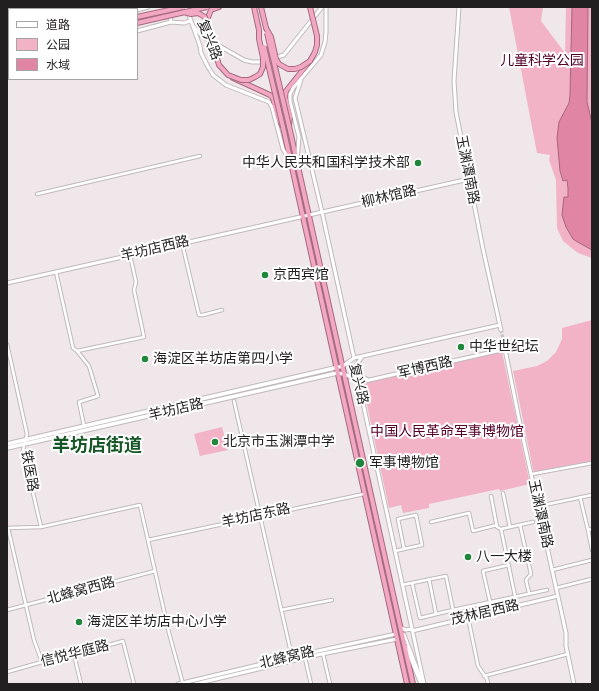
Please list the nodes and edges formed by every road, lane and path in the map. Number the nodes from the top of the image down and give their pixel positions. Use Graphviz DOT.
graph roads {
  1 [pos="148,7"];
  2 [pos="168,7"];
  3 [pos="184,7"];
  4 [pos="207,7"];
  5 [pos="219,7"];
  6 [pos="254,7"];
  7 [pos="261,7"];
  8 [pos="310,7"];
  9 [pos="322,7"];
  10 [pos="326,7"];
  11 [pos="459,7"];
  12 [pos="138,10"];
  13 [pos="184,12"];
  14 [pos="138,17"];
  15 [pos="207,20"];
  16 [pos="190,21"];
  17 [pos="171,22"];
  18 [pos="138,23"];
  19 [pos="266,28"];
  20 [pos="259,30"];
  21 [pos="138,31"];
  22 [pos="310,61"];
  23 [pos="231,77"];
  24 [pos="301,80"];
  25 [pos="289,126"];
  26 [pos="283,127"];
  27 [pos="200,156"];
  28 [pos="290,160"];
  29 [pos="297,160"];
  30 [pos="469,179"];
  31 [pos="37,194"];
  32 [pos="322,212"];
  33 [pos="309,215"];
  34 [pos="302,217"];
  35 [pos="182,243"];
  36 [pos="130,255"];
  37 [pos="56,272"];
  38 [pos="7,283"];
  39 [pos="222,310"];
  40 [pos="500,325"];
  41 [pos="501,330"];
  42 [pos="7,344"];
  43 [pos="504,344"];
  44 [pos="506,349"];
  45 [pos="77,351"];
  46 [pos="362,357"];
  47 [pos="354,358"];
  48 [pos="343,366"];
  49 [pos="336,368"];
  50 [pos="337,373"];
  51 [pos="344,374"];
  52 [pos="358,380"];
  53 [pos="368,380"];
  54 [pos="234,401"];
  55 [pos="84,426"];
  56 [pos="25,442"];
  57 [pos="7,444"];
  58 [pos="7,448"];
  59 [pos="592,463"];
  60 [pos="532,474"];
  61 [pos="503,493"];
  62 [pos="364,494"];
  63 [pos="592,495"];
  64 [pos="491,496"];
  65 [pos="580,497"];
  66 [pos="539,506"];
  67 [pos="259,516"];
  68 [pos="431,522"];
  69 [pos="533,522"];
  70 [pos="497,525"];
  71 [pos="520,525"];
  72 [pos="41,527"];
  73 [pos="510,527"];
  74 [pos="7,528"];
  75 [pos="501,529"];
  76 [pos="592,529"];
  77 [pos="588,530"];
  78 [pos="148,540"];
  79 [pos="404,549"];
  80 [pos="592,550"];
  81 [pos="394,551"];
  82 [pos="592,560"];
  83 [pos="509,565"];
  84 [pos="552,570"];
  85 [pos="155,571"];
  86 [pos="429,579"];
  87 [pos="592,579"];
  88 [pos="412,583"];
  89 [pos="402,585"];
  90 [pos="556,588"];
  91 [pos="546,590"];
  92 [pos="529,593"];
  93 [pos="515,596"];
  94 [pos="558,596"];
  95 [pos="332,600"];
  96 [pos="490,602"];
  97 [pos="26,605"];
  98 [pos="7,610"];
  99 [pos="281,610"];
  100 [pos="454,610"];
  101 [pos="436,614"];
  102 [pos="397,616"];
  103 [pos="468,617"];
  104 [pos="402,628"];
  105 [pos="412,630"];
  106 [pos="389,635"];
  107 [pos="402,635"];
  108 [pos="396,636"];
  109 [pos="390,640"];
  110 [pos="323,654"];
  111 [pos="568,654"];
  112 [pos="74,655"];
  113 [pos="292,657"];
  114 [pos="306,658"];
  115 [pos="42,662"];
  116 [pos="7,672"];
  117 [pos="484,676"];
  118 [pos="183,683"];
  119 [pos="81,684"];
  120 [pos="134,684"];
  121 [pos="178,684"];
  122 [pos="196,684"];
  123 [pos="312,684"];
  124 [pos="330,684"];
  125 [pos="406,684"];
  126 [pos="413,684"];
  127 [pos="422,684"];
  128 [pos="488,684"];
  129 [pos="574,684"];
  1 -- 12 [label="street"];
  2 -- 17 [label="street"];
  3 -- 14 [label="highway, bridge"];
  3 -- 16 [label="street, 复兴路"];
  4 -- 13 [label="highway, bridge"];
  5 -- 15 [label="highway"];
  6 -- 20 [label="highway, 复兴路"];
  7 -- 19 [label="highway, 复兴路"];
  8 -- 22 [label="highway, bridge"];
  9 -- 16 [label="street"];
  10 -- 24 [label="street, 复兴路"];
  11 -- 30 [label="street, 玉渊潭南路"];
  13 -- 15 [label="highway, bridge"];
  13 -- 18 [label="highway, bridge"];
  15 -- 23 [label="highway, bridge"];
  16 -- 17 [label="street"];
  16 -- 28 [label="street, 复兴路"];
  17 -- 21 [label="street"];
  19 -- 22 [label="highway, bridge"];
  19 -- 25 [label="highway, 复兴路, bridge"];
  20 -- 23 [label="highway, bridge"];
  20 -- 26 [label="highway, 复兴路, bridge"];
  22 -- 25 [label="highway, bridge"];
  23 -- 26 [label="highway, bridge"];
  24 -- 29 [label="street, 复兴路"];
  24 -- 32 [label="street, 复兴路"];
  25 -- 29 [label="highway, 复兴路"];
  26 -- 28 [label="highway, 复兴路"];
  27 -- 31 [label="street"];
  28 -- 34 [label="highway, 复兴路"];
  29 -- 33 [label="highway, 复兴路"];
  30 -- 32 [label="street, 柳林馆路"];
  30 -- 40 [label="street, 玉渊潭南路"];
  32 -- 33 [label="street, 柳林馆路"];
  32 -- 47 [label="street, 复兴路"];
  33 -- 34 [label="street, 羊坊店西路"];
  33 -- 48 [label="highway, 复兴路"];
  34 -- 35 [label="street, 羊坊店西路"];
  34 -- 49 [label="highway, 复兴路"];
  35 -- 36 [label="street, 羊坊店西路"];
  35 -- 39 [label="street"];
  36 -- 37 [label="street, 羊坊店西路"];
  36 -- 45 [label="street"];
  37 -- 38 [label="street, 羊坊店西路"];
  37 -- 45 [label="street"];
  40 -- 41 [label="street, 玉渊潭南路"];
  40 -- 46 [label="street, 军博西路"];
  42 -- 56 [label="street, 铁医路"];
  43 -- 44 [label="street, 玉渊潭南路"];
  44 -- 53 [label="street, 军博西路"];
  44 -- 60 [label="street, 玉渊潭南路"];
  45 -- 55 [label="street"];
  46 -- 47 [label="street, 军博西路"];
  46 -- 53 [label="street"];
  47 -- 48 [label="street, 军博西路"];
  48 -- 49 [label="main road, 羊坊店路"];
  48 -- 51 [label="highway, 复兴路"];
  49 -- 50 [label="highway, 复兴路"];
  49 -- 55 [label="main road, 羊坊店路"];
  50 -- 51 [label="main road, 羊坊店路"];
  50 -- 56 [label="main road, 羊坊店路"];
  50 -- 62 [label="highway, 复兴路"];
  51 -- 52 [label="street, 军博西路"];
  51 -- 102 [label="highway, 复兴路"];
  52 -- 53 [label="street, 军博西路"];
  52 -- 81 [label="street, 复兴路"];
  54 -- 67 [label="street"];
  55 -- 56 [label="main road, 羊坊店路"];
  56 -- 57 [label="main road, 羊坊店路"];
  56 -- 58 [label="main road, 羊坊店路"];
  56 -- 72 [label="street, 铁医路"];
  59 -- 60 [label="street"];
  60 -- 66 [label="street, 玉渊潭南路"];
  61 -- 73 [label="street"];
  62 -- 67 [label="street, 羊坊店东路"];
  62 -- 108 [label="highway, 复兴路"];
  63 -- 65 [label="street"];
  64 -- 70 [label="street"];
  65 -- 66 [label="street"];
  65 -- 77 [label="street"];
  66 -- 84 [label="street, 玉渊潭南路"];
  67 -- 78 [label="street, 羊坊店东路"];
  67 -- 99 [label="street"];
  68 -- 70 [label="street"];
  69 -- 71 [label="street"];
  70 -- 75 [label="street"];
  71 -- 73 [label="street"];
  71 -- 92 [label="street"];
  72 -- 74 [label="street"];
  72 -- 78 [label="street"];
  73 -- 75 [label="street"];
  74 -- 97 [label="street"];
  75 -- 83 [label="street"];
  76 -- 77 [label="street"];
  77 -- 80 [label="street"];
  78 -- 85 [label="street"];
  79 -- 79 [label="street"];
  79 -- 81 [label="street"];
  81 -- 89 [label="street, 复兴路"];
  82 -- 84 [label="street"];
  83 -- 93 [label="street"];
  83 -- 96 [label="street"];
  84 -- 90 [label="street, 玉渊潭南路"];
  85 -- 97 [label="street, 北蜂窝西路"];
  85 -- 118 [label="street"];
  86 -- 88 [label="street"];
  86 -- 100 [label="street"];
  86 -- 101 [label="street"];
  87 -- 90 [label="street"];
  88 -- 89 [label="street"];
  88 -- 101 [label="street"];
  89 -- 105 [label="street, 复兴路"];
  90 -- 94 [label="street, 玉渊潭南路"];
  91 -- 92 [label="street"];
  92 -- 93 [label="street"];
  93 -- 96 [label="street"];
  94 -- 103 [label="street, 茂林居西路"];
  94 -- 111 [label="street, 玉渊潭南路"];
  95 -- 99 [label="street"];
  96 -- 100 [label="street"];
  97 -- 98 [label="street, 北蜂窝西路"];
  97 -- 115 [label="street"];
  99 -- 113 [label="street"];
  100 -- 101 [label="street"];
  102 -- 104 [label="street"];
  102 -- 107 [label="highway, 复兴路"];
  103 -- 105 [label="street, 茂林居西路"];
  103 -- 117 [label="street"];
  104 -- 105 [label="street, 茂林居西路"];
  104 -- 127 [label="street"];
  105 -- 127 [label="street, 复兴路"];
  106 -- 108 [label="street, 北蜂窝路"];
  106 -- 109 [label="street"];
  106 -- 113 [label="street, 北蜂窝路"];
  107 -- 126 [label="highway, 复兴路"];
  107 -- 127 [label="street"];
  108 -- 109 [label="street, 北蜂窝路"];
  108 -- 125 [label="highway, 复兴路"];
  109 -- 110 [label="street, 北蜂窝路"];
  110 -- 114 [label="street, 北蜂窝路"];
  110 -- 124 [label="street"];
  111 -- 117 [label="street"];
  111 -- 129 [label="street, 玉渊潭南路"];
  112 -- 115 [label="street, 信悦华庭路"];
  112 -- 119 [label="street"];
  112 -- 120 [label="street, 信悦华庭路"];
  113 -- 118 [label="street, 北蜂窝路"];
  114 -- 122 [label="street, 北蜂窝路"];
  114 -- 123 [label="street"];
  115 -- 116 [label="street, 信悦华庭路"];
  117 -- 128 [label="street"];
  118 -- 121 [label="street, 北蜂窝路"];
}
